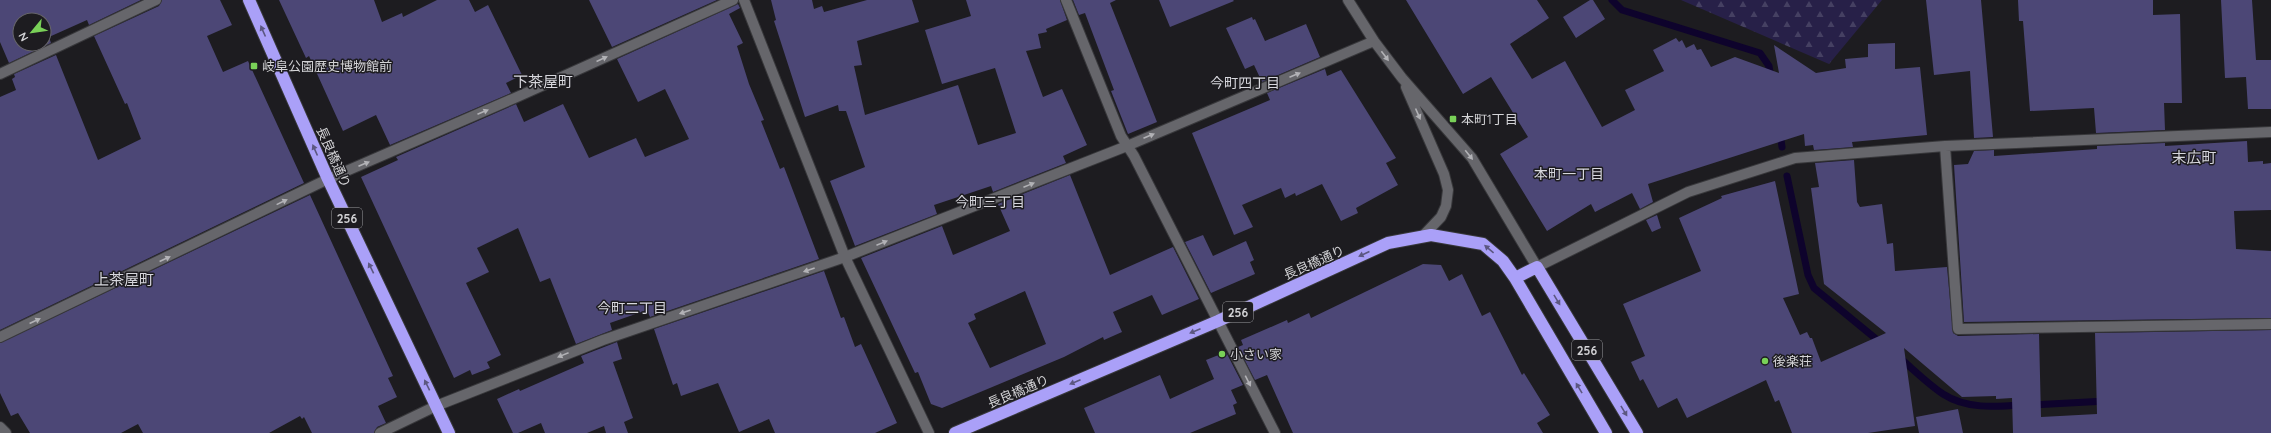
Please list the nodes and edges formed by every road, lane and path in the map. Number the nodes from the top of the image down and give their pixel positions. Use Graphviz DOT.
graph roads {
  1 [pos="156,0"];
  2 [pos="249,0"];
  3 [pos="733,0"];
  4 [pos="744,0"];
  5 [pos="1066,0"];
  6 [pos="1348,0"];
  7 [pos="1374,41"];
  8 [pos="0,74"];
  9 [pos="1402,78"];
  10 [pos="2271,132"];
  11 [pos="1127,146"];
  12 [pos="1945,146"];
  13 [pos="328,179"];
  14 [pos="1422,236"];
  15 [pos="846,257"];
  16 [pos="1537,267"];
  17 [pos="1515,278"];
  18 [pos="1218,321"];
  19 [pos="2271,324"];
  20 [pos="0,338"];
  21 [pos="436,406"];
  22 [pos="0,426"];
  23 [pos="6,433"];
  24 [pos="380,433"];
  25 [pos="450,433"];
  26 [pos="929,433"];
  27 [pos="955,433"];
  28 [pos="1276,433"];
  29 [pos="1606,433"];
  30 [pos="1637,433"];
  1 -- 8 [label="street"];
  13 -- 2 [label="highway, 長良橋通り / 256, one-way"];
  13 -- 3 [label="street, one-way"];
  4 -- 15 [label="street"];
  5 -- 11 [label="street"];
  6 -- 7 [label="street"];
  7 -- 9 [label="street, one-way"];
  11 -- 7 [label="street, one-way"];
  9 -- 14 [label="street, one-way"];
  9 -- 16 [label="street, one-way"];
  10 -- 12 [label="street"];
  15 -- 11 [label="street, one-way"];
  11 -- 18 [label="street"];
  12 -- 16 [label="street"];
  12 -- 19 [label="street"];
  20 -- 13 [label="street, one-way"];
  21 -- 13 [label="highway, 長良橋通り / 256, one-way"];
  17 -- 14 [label="highway, 長良橋通り / 256, one-way"];
  14 -- 18 [label="highway, 長良橋通り / 256, one-way"];
  15 -- 21 [label="street, one-way"];
  15 -- 26 [label="street"];
  16 -- 17 [label="highway"];
  16 -- 30 [label="highway, 256, one-way"];
  29 -- 17 [label="highway, 長良橋通り / 256, one-way"];
  18 -- 27 [label="highway, 長良橋通り / 256, one-way"];
  18 -- 28 [label="street, one-way"];
  21 -- 24 [label="street"];
  21 -- 25 [label="highway, 長良橋通り / 256"];
  22 -- 23 [label="street"];
}
